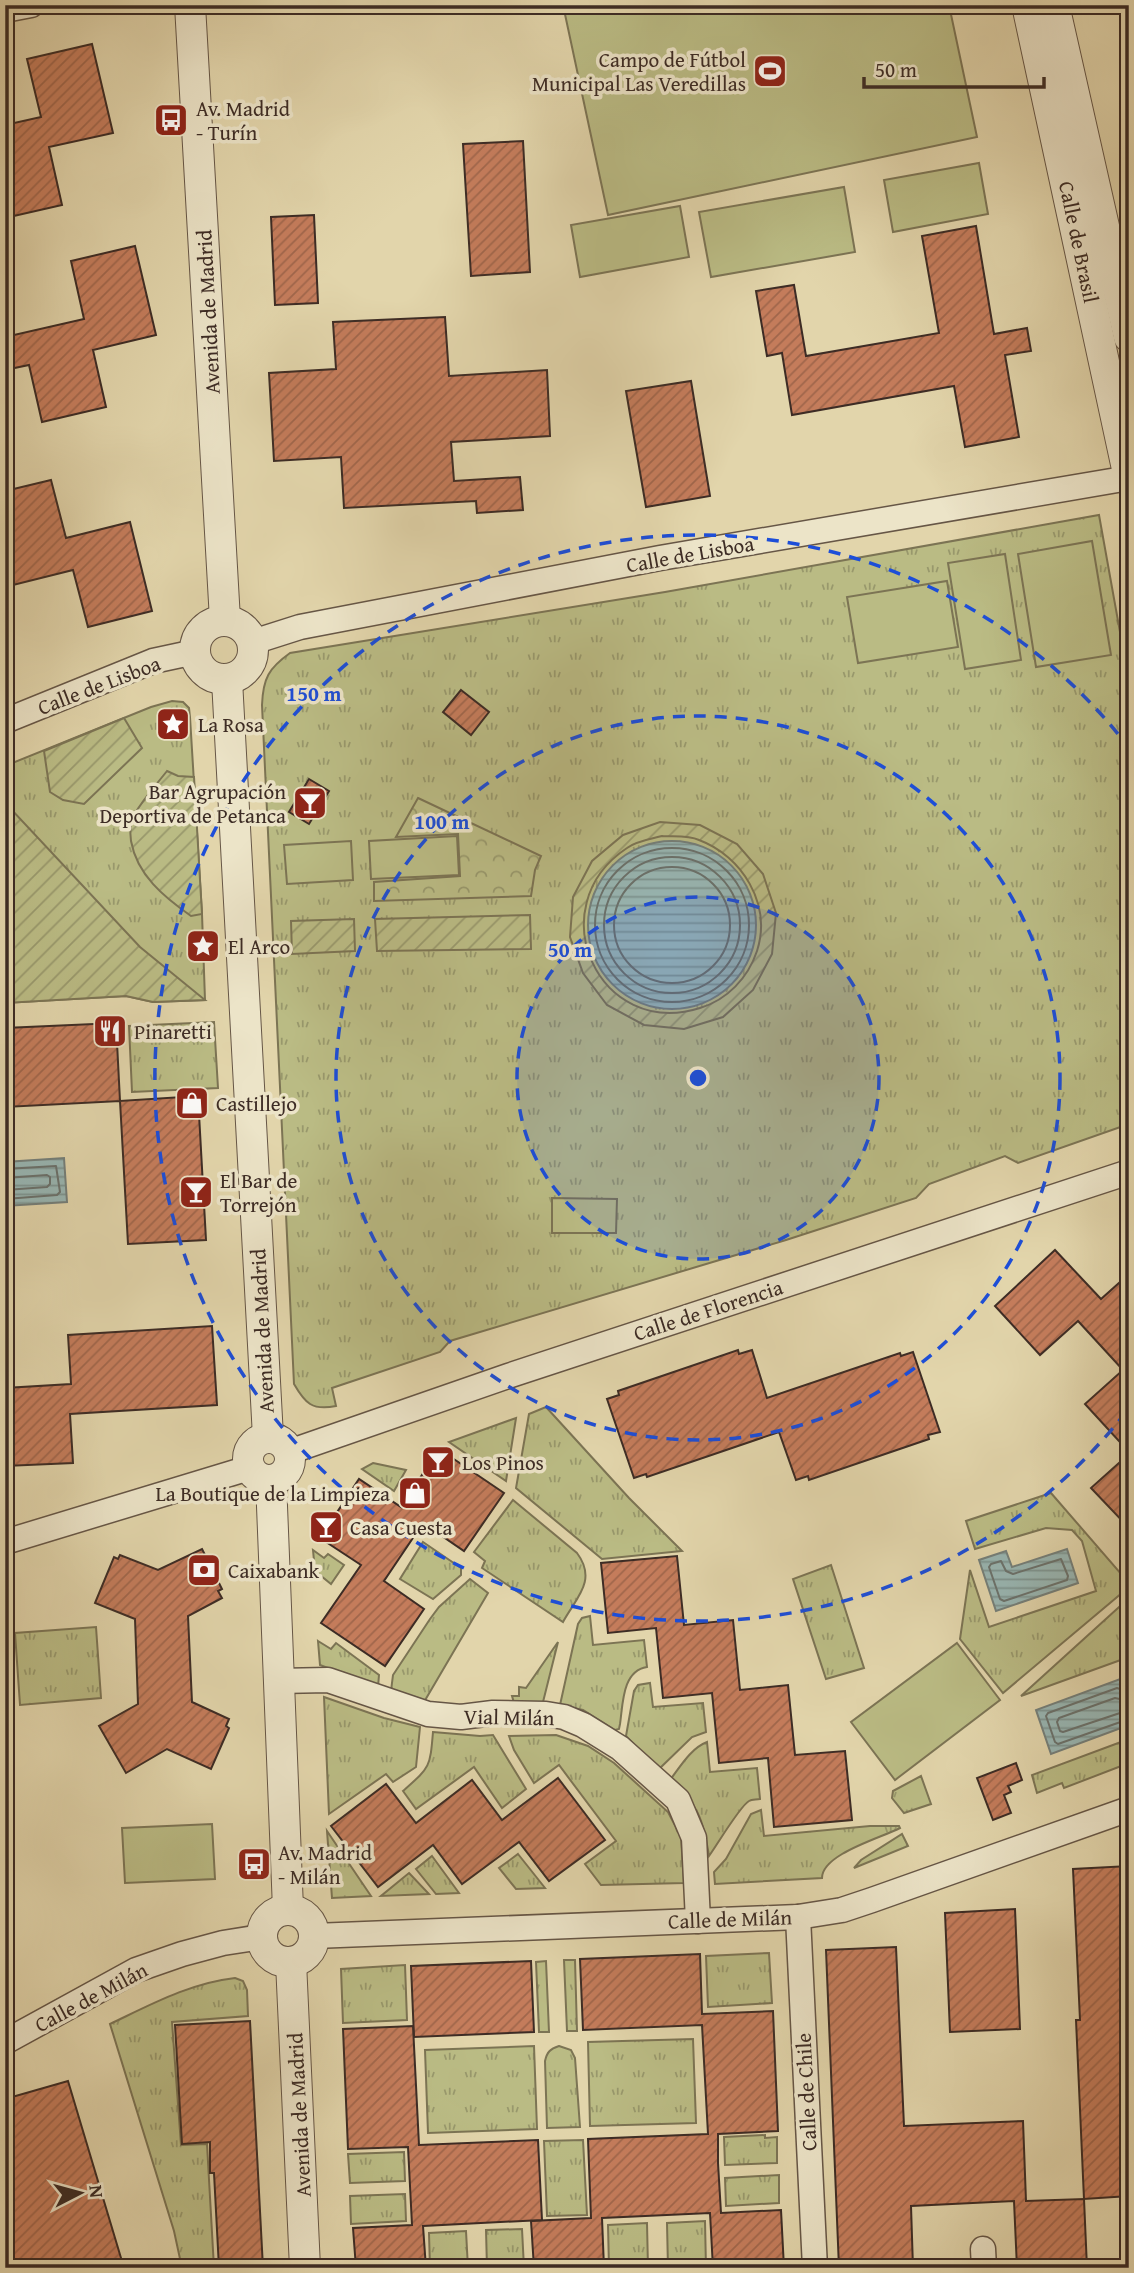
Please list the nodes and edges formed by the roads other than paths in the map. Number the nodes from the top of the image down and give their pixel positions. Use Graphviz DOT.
graph roads {
  1 [pos="31,5"];
  2 [pos="190,5"];
  3 [pos="1027,5"];
  4 [pos="1054,5"];
  5 [pos="5,10"];
  6 [pos="1129,337"];
  7 [pos="1129,478"];
  8 [pos="225,620"];
  9 [pos="253,642"];
  10 [pos="195,652"];
  11 [pos="228,680"];
  12 [pos="5,721"];
  13 [pos="1129,1172"];
  14 [pos="279,1445"];
  15 [pos="260,1474"];
  16 [pos="5,1542"];
  17 [pos="278,1681"];
  18 [pos="1129,1808"];
  19 [pos="288,1909"];
  20 [pos="798,1917"];
  21 [pos="698,1921"];
  22 [pos="314,1936"];
  23 [pos="261,1937"];
  24 [pos="291,1962"];
  25 [pos="5,2042"];
  26 [pos="305,2268"];
  27 [pos="815,2268"];
  1 -- 5 [label="street"];
  2 -- 8 [label="street, Avenida de Madrid"];
  3 -- 7 [label="street, Calle de Brasil"];
  4 -- 6 [label="street, Calle de Brasil"];
  7 -- 9 [label="street, Calle de Lisboa"];
  8 -- 9 [label="street"];
  8 -- 10 [label="street"];
  9 -- 11 [label="street"];
  10 -- 11 [label="street"];
  10 -- 12 [label="street, Calle de Lisboa"];
  11 -- 14 [label="street, Avenida de Madrid"];
  13 -- 14 [label="street, Calle de Florencia"];
  14 -- 15 [label="street"];
  15 -- 16 [label="street"];
  15 -- 17 [label="street"];
  17 -- 19 [label="street"];
  17 -- 21 [label="street, Vial Milán"];
  18 -- 20 [label="street, Calle de Milán"];
  19 -- 22 [label="street"];
  19 -- 23 [label="street"];
  20 -- 21 [label="street, Calle de Milán"];
  20 -- 27 [label="street, Calle de Chile"];
  21 -- 22 [label="street, Calle de Milán"];
  22 -- 24 [label="street"];
  23 -- 24 [label="street"];
  23 -- 25 [label="street, Calle de Milán"];
  24 -- 26 [label="street, Avenida de Madrid"];
}
